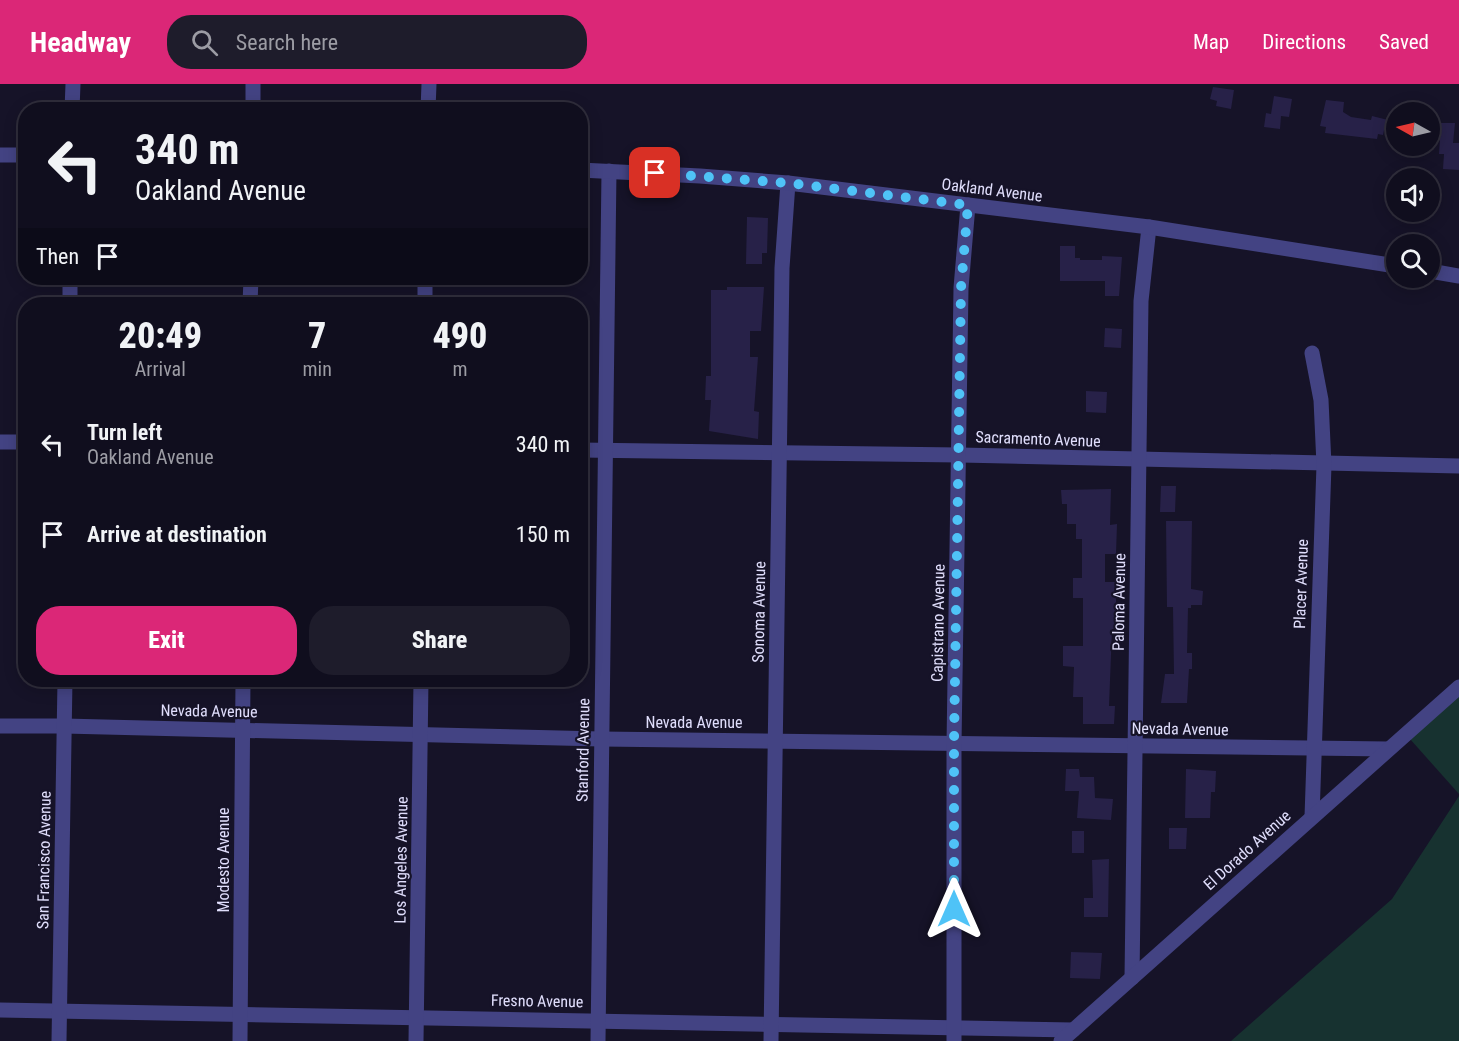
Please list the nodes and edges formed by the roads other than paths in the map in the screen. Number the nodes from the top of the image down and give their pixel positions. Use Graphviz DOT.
graph roads {
  1 [pos="73,84"];
  2 [pos="253,84"];
  3 [pos="429,84"];
  4 [pos="72,102"];
  5 [pos="253,102"];
  6 [pos="428,102"];
  7 [pos="0,155"];
  8 [pos="18,155"];
  9 [pos="588,170"];
  10 [pos="609,171"];
  11 [pos="788,183"];
  12 [pos="968,205"];
  13 [pos="1149,227"];
  14 [pos="1386,264"];
  15 [pos="1440,273"];
  16 [pos="1459,276"];
  17 [pos="1312,353"];
  18 [pos="0,442"];
  19 [pos="18,442"];
  20 [pos="588,450"];
  21 [pos="605,450"];
  22 [pos="780,453"];
  23 [pos="960,455"];
  24 [pos="1140,459"];
  25 [pos="1324,465"];
  26 [pos="1459,466"];
  27 [pos="65,687"];
  28 [pos="243,687"];
  29 [pos="421,687"];
  30 [pos="1459,687"];
  31 [pos="0,726"];
  32 [pos="64,726"];
  33 [pos="242,730"];
  34 [pos="420,736"];
  35 [pos="601,739"];
  36 [pos="776,740"];
  37 [pos="954,744"];
  38 [pos="1135,746"];
  39 [pos="1313,749"];
  40 [pos="1388,749"];
  41 [pos="1312,817"];
  42 [pos="1132,978"];
  43 [pos="0,1010"];
  44 [pos="59,1011"];
  45 [pos="240,1013"];
  46 [pos="417,1016"];
  47 [pos="598,1020"];
  48 [pos="771,1024"];
  49 [pos="1073,1030"];
  50 [pos="954,1034"];
  51 [pos="59,1041"];
  52 [pos="240,1041"];
  53 [pos="417,1041"];
  54 [pos="598,1041"];
  55 [pos="771,1041"];
  56 [pos="1060,1041"];
  1 -- 4 [label="street"];
  2 -- 5 [label="street"];
  3 -- 6 [label="street"];
  7 -- 8 [label="street"];
  9 -- 10 [label="street, Oakland Avenue"];
  10 -- 11 [label="street, Oakland Avenue"];
  10 -- 21 [label="street, Stanford Avenue"];
  11 -- 12 [label="street, Oakland Avenue"];
  11 -- 22 [label="street, Sonoma Avenue"];
  12 -- 13 [label="street, Oakland Avenue"];
  12 -- 23 [label="street, Capistrano Avenue"];
  13 -- 14 [label="street, Oakland Avenue"];
  13 -- 24 [label="street, Paloma Avenue"];
  15 -- 16 [label="street"];
  17 -- 25 [label="street, Placer Avenue"];
  18 -- 19 [label="street"];
  20 -- 21 [label="street, Sacramento Avenue"];
  21 -- 22 [label="street, Sacramento Avenue"];
  21 -- 35 [label="street, Stanford Avenue"];
  22 -- 23 [label="street, Sacramento Avenue"];
  22 -- 36 [label="street, Sonoma Avenue"];
  23 -- 24 [label="street, Sacramento Avenue"];
  23 -- 37 [label="street, Capistrano Avenue"];
  24 -- 25 [label="street, Sacramento Avenue"];
  24 -- 38 [label="street, Paloma Avenue"];
  25 -- 26 [label="street, Sacramento Avenue"];
  25 -- 39 [label="street, Placer Avenue"];
  27 -- 32 [label="street, San Francisco Avenue"];
  28 -- 33 [label="street, Modesto Avenue"];
  29 -- 34 [label="street, Los Angeles Avenue"];
  30 -- 40 [label="street, El Dorado Avenue"];
  31 -- 32 [label="street, Nevada Avenue"];
  32 -- 33 [label="street, Nevada Avenue"];
  32 -- 44 [label="street, San Francisco Avenue"];
  33 -- 34 [label="street, Nevada Avenue"];
  33 -- 45 [label="street, Modesto Avenue"];
  34 -- 35 [label="street, Nevada Avenue"];
  34 -- 46 [label="street, Los Angeles Avenue"];
  35 -- 36 [label="street, Nevada Avenue"];
  35 -- 47 [label="street, Stanford Avenue"];
  36 -- 37 [label="street, Nevada Avenue"];
  36 -- 48 [label="street, Sonoma Avenue"];
  37 -- 38 [label="street, Nevada Avenue"];
  37 -- 50 [label="street, Capistrano Avenue"];
  38 -- 39 [label="street, Nevada Avenue"];
  38 -- 42 [label="street, Paloma Avenue"];
  39 -- 40 [label="street, Nevada Avenue"];
  39 -- 41 [label="street, Placer Avenue"];
  40 -- 41 [label="street, El Dorado Avenue"];
  41 -- 42 [label="street, El Dorado Avenue"];
  42 -- 49 [label="street, El Dorado Avenue"];
  43 -- 44 [label="street, Fresno Avenue"];
  44 -- 45 [label="street, Fresno Avenue"];
  44 -- 51 [label="street, San Francisco Avenue"];
  45 -- 46 [label="street, Fresno Avenue"];
  45 -- 52 [label="street, Modesto Avenue"];
  46 -- 47 [label="street, Fresno Avenue"];
  46 -- 53 [label="street, Los Angeles Avenue"];
  47 -- 48 [label="street, Fresno Avenue"];
  47 -- 54 [label="street, Stanford Avenue"];
  48 -- 50 [label="street, Fresno Avenue"];
  48 -- 55 [label="street, Sonoma Avenue"];
  49 -- 50 [label="street, Fresno Avenue"];
  49 -- 56 [label="street, El Dorado Avenue"];
}
